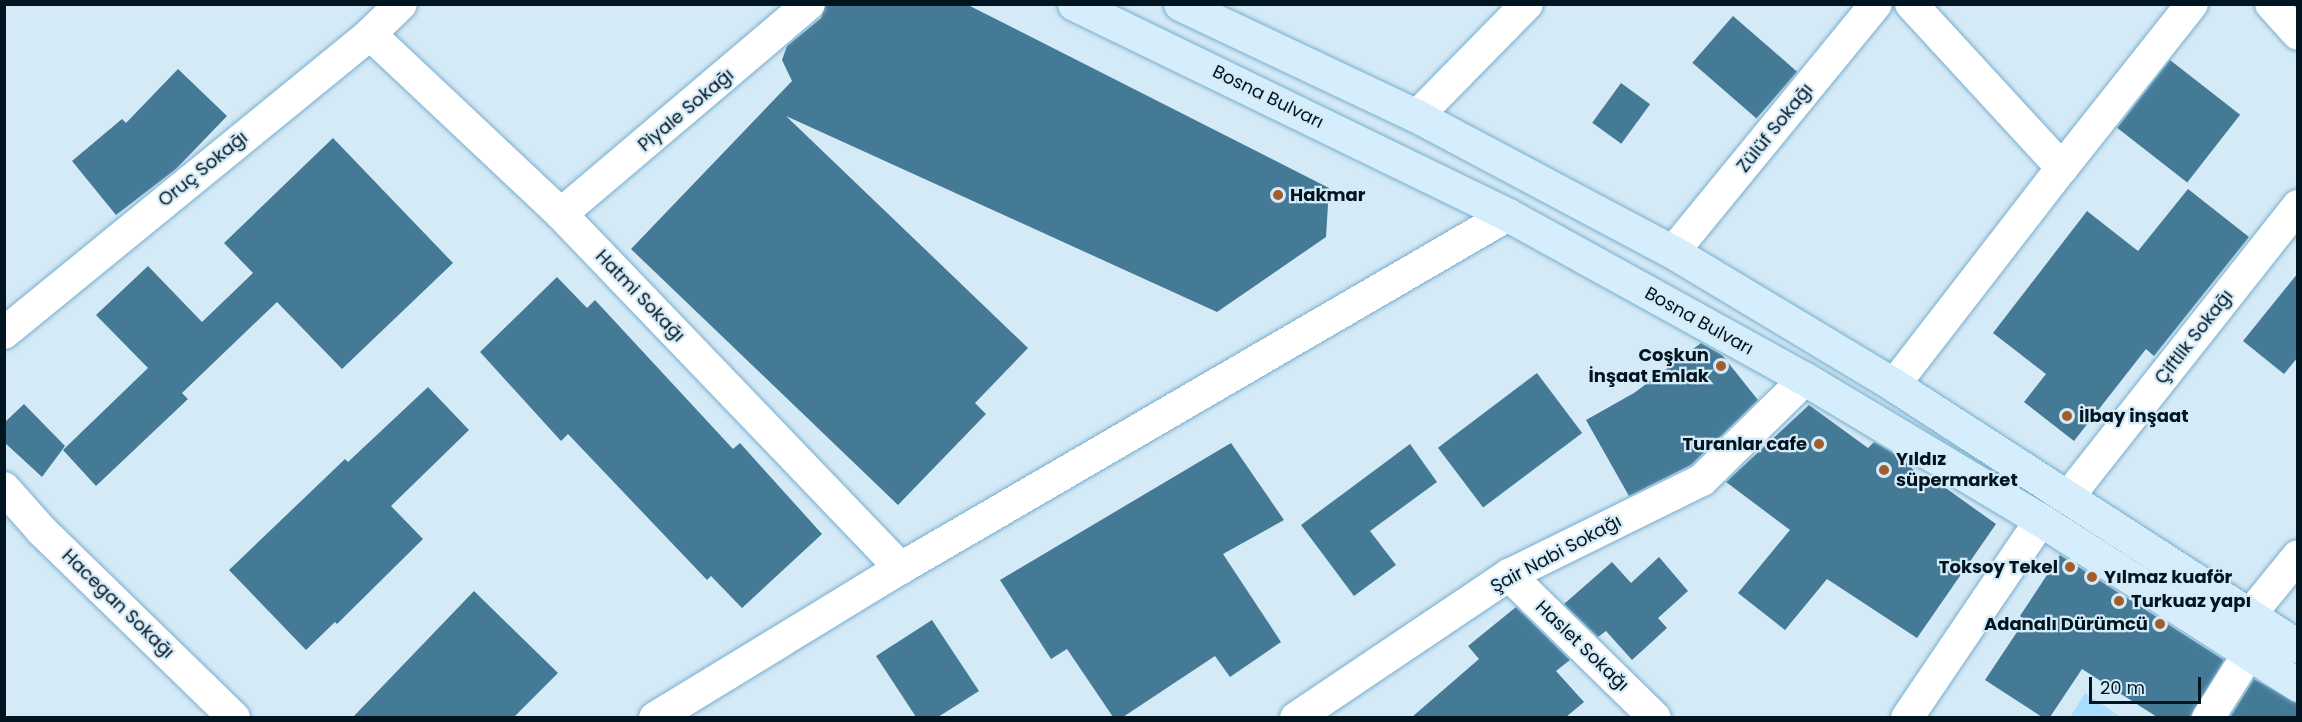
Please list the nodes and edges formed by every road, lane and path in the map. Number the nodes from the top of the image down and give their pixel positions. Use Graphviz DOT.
graph roads {
  1 [pos="401,4"];
  2 [pos="809,4"];
  3 [pos="1074,4"];
  4 [pos="1180,4"];
  5 [pos="1527,4"];
  6 [pos="1876,4"];
  7 [pos="1911,4"];
  8 [pos="2192,4"];
  9 [pos="2271,4"];
  10 [pos="370,34"];
  11 [pos="2298,34"];
  12 [pos="1417,116"];
  13 [pos="2062,168"];
  14 [pos="2298,206"];
  15 [pos="561,214"];
  16 [pos="1508,216"];
  17 [pos="1673,252"];
  18 [pos="4,333"];
  19 [pos="1805,379"];
  20 [pos="1894,385"];
  21 [pos="4,488"];
  22 [pos="2068,497"];
  23 [pos="2041,520"];
  24 [pos="2298,556"];
  25 [pos="901,568"];
  26 [pos="1509,575"];
  27 [pos="2249,616"];
  28 [pos="2298,646"];
  29 [pos="2250,652"];
  30 [pos="2298,685"];
  31 [pos="234,717"];
  32 [pos="655,717"];
  33 [pos="1296,717"];
  34 [pos="1655,717"];
  35 [pos="1907,717"];
  36 [pos="2208,717"];
  1 -- 10 [label="street, Oruç Sokağı"];
  2 -- 15 [label="street, Piyale Sokağı"];
  3 -- 16 [label="main road, Bosna Bulvarı"];
  4 -- 12 [label="main road"];
  5 -- 12 [label="street"];
  6 -- 17 [label="street, Zülüf Sokağı"];
  7 -- 13 [label="street"];
  8 -- 13 [label="street"];
  9 -- 11 [label="street"];
  10 -- 15 [label="street, Hatmi Sokağı"];
  10 -- 18 [label="street, Oruç Sokağı"];
  12 -- 17 [label="main road"];
  13 -- 20 [label="street"];
  14 -- 22 [label="street, Çiftlik Sokağı"];
  15 -- 25 [label="street, Hatmi Sokağı"];
  16 -- 19 [label="main road, Bosna Bulvarı"];
  16 -- 25 [label="street"];
  17 -- 20 [label="main road"];
  19 -- 23 [label="main road, Bosna Bulvarı"];
  19 -- 26 [label="street, Şair Nabi Sokağı"];
  20 -- 22 [label="main road"];
  21 -- 31 [label="street, Hacegan Sokağı"];
  22 -- 27 [label="main road"];
  23 -- 29 [label="main road, Bosna Bulvarı"];
  23 -- 35 [label="street"];
  24 -- 27 [label="street"];
  25 -- 32 [label="street"];
  26 -- 33 [label="street, Şair Nabi Sokağı"];
  26 -- 34 [label="street, Haslet Sokağı"];
  27 -- 28 [label="main road"];
  29 -- 30 [label="main road, Bosna Bulvarı"];
  29 -- 36 [label="street"];
}
